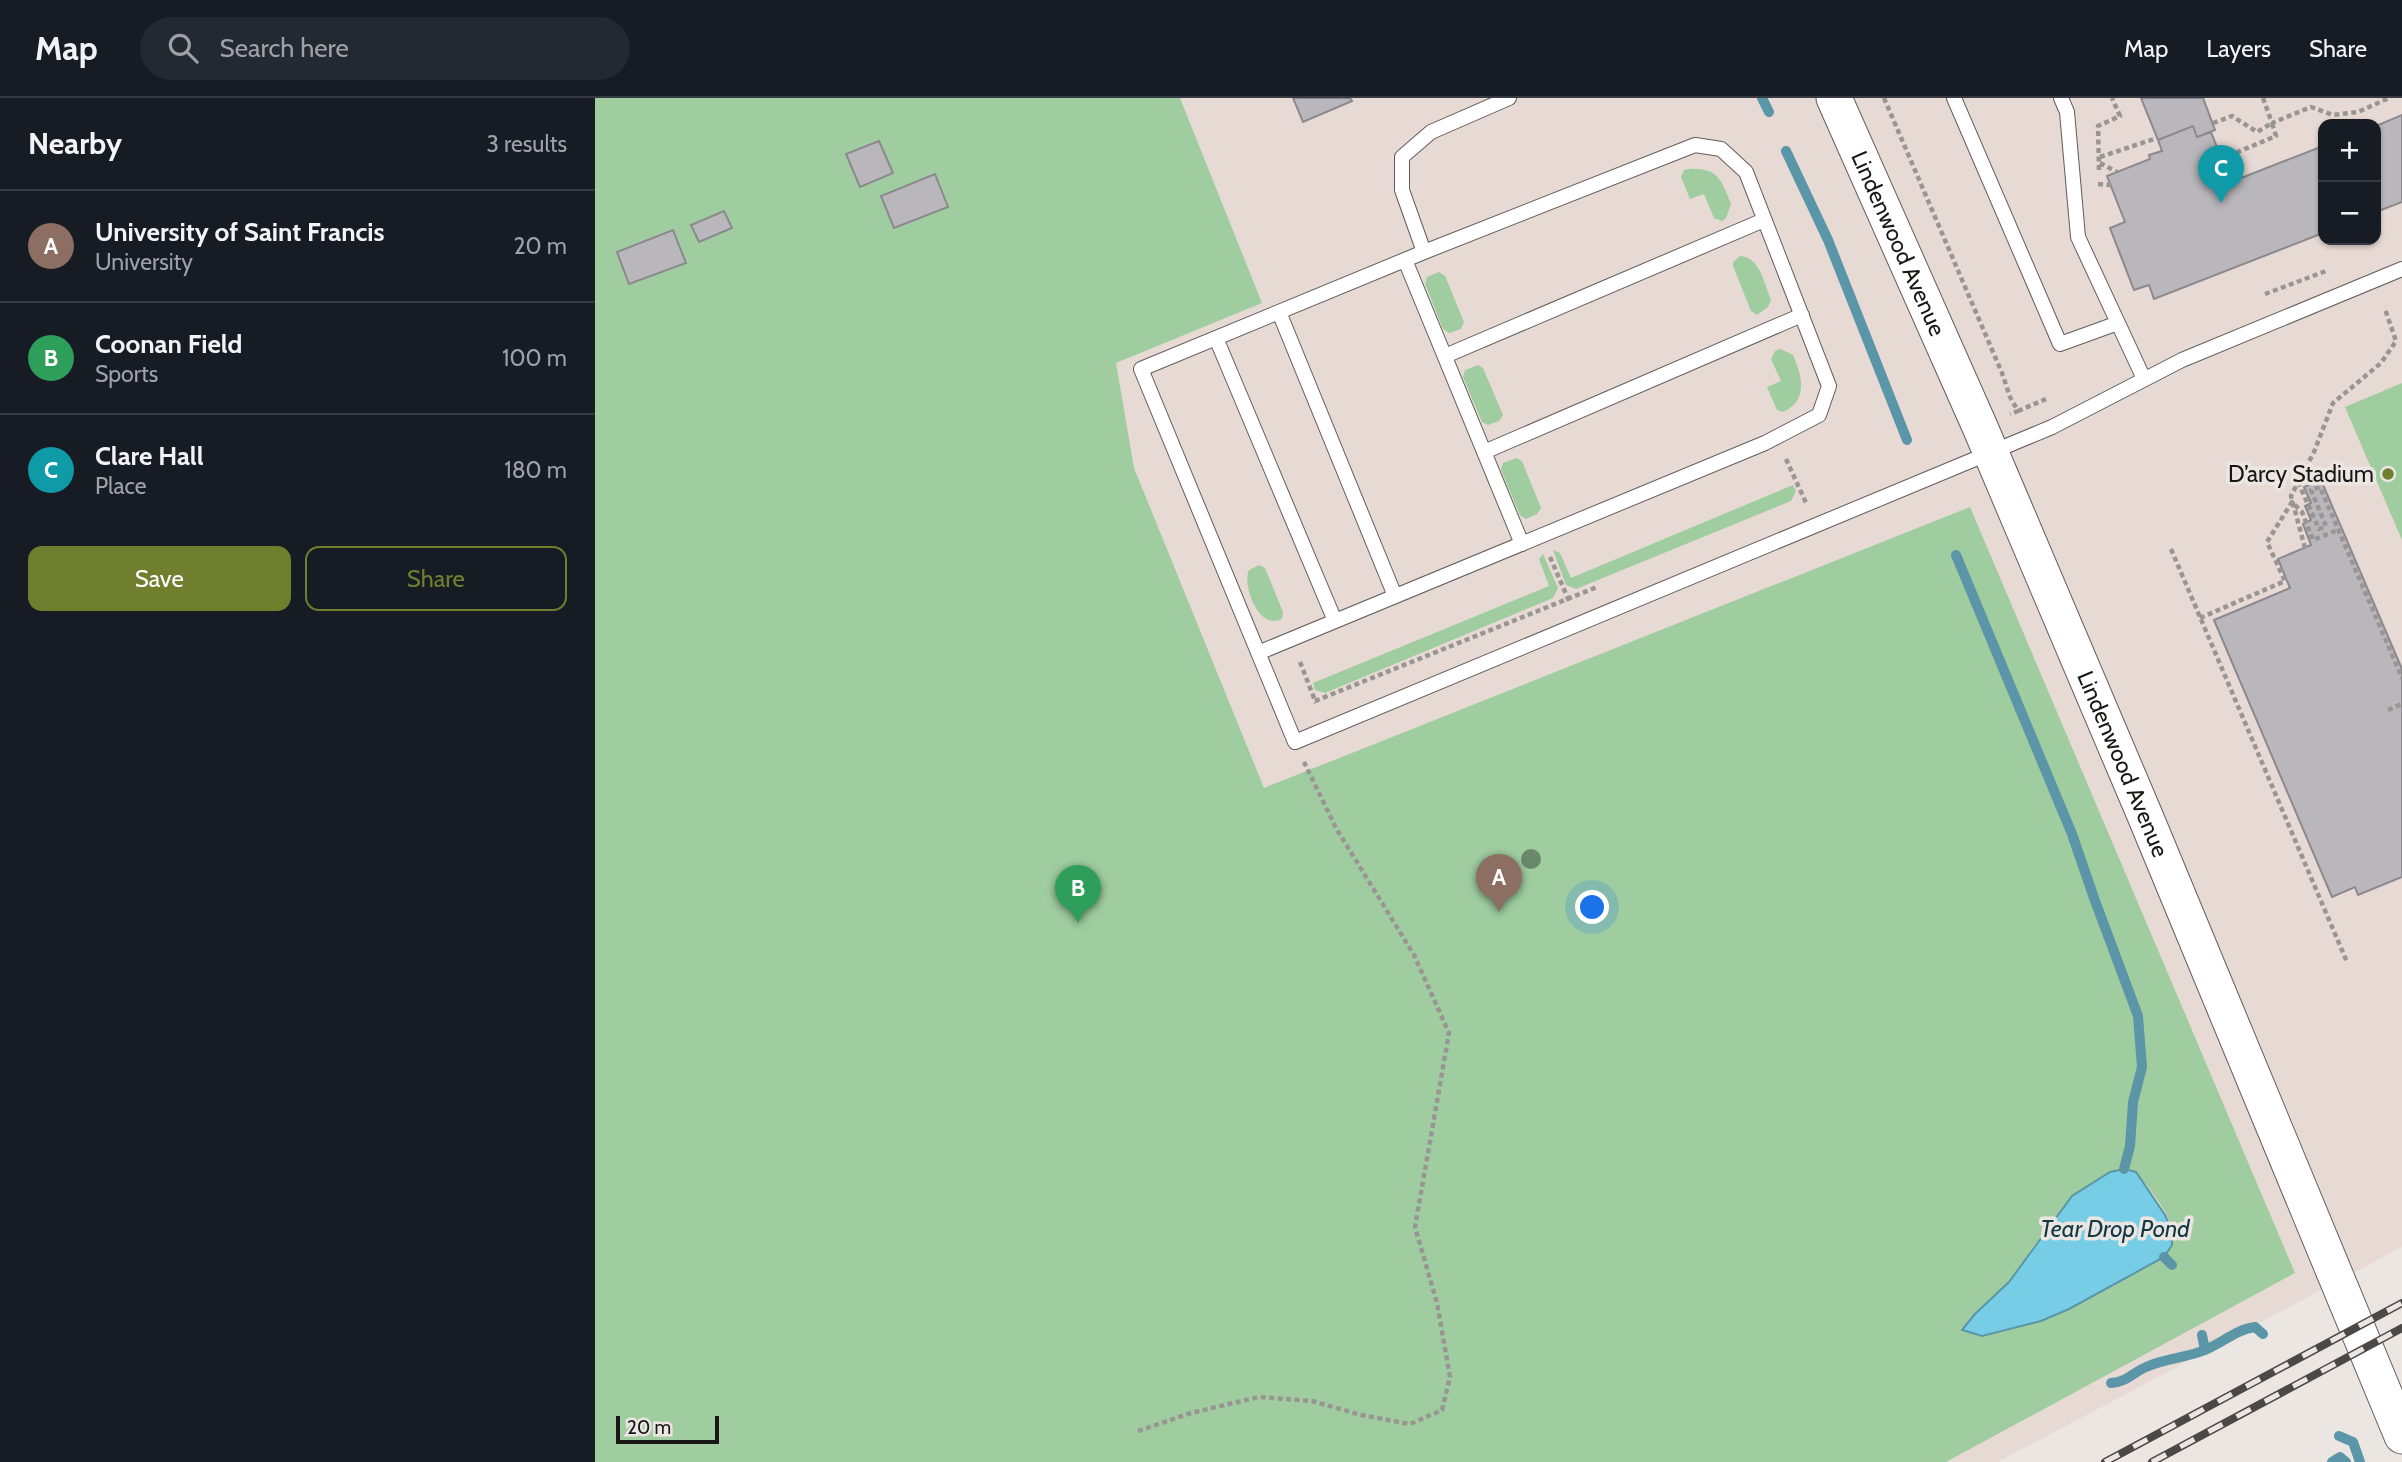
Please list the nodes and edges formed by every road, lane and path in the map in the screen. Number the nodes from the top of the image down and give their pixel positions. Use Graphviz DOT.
graph roads {
  1 [pos="1509,98"];
  2 [pos="1834,98"];
  3 [pos="1884,98"];
  4 [pos="1954,98"];
  5 [pos="2061,98"];
  6 [pos="2112,98"];
  7 [pos="2263,98"];
  8 [pos="2389,98"];
  9 [pos="2213,123"];
  10 [pos="2272,123"];
  11 [pos="2157,138"];
  12 [pos="2100,160"];
  13 [pos="2117,172"];
  14 [pos="2238,179"];
  15 [pos="2111,185"];
  16 [pos="1764,220"];
  17 [pos="1425,253"];
  18 [pos="1405,260"];
  19 [pos="2402,270"];
  20 [pos="2385,309"];
  21 [pos="1279,312"];
  22 [pos="1802,315"];
  23 [pos="2118,323"];
  24 [pos="1216,338"];
  25 [pos="1445,356"];
  26 [pos="2144,379"];
  27 [pos="2010,414"];
  28 [pos="1484,452"];
  29 [pos="1991,452"];
  30 [pos="1784,455"];
  31 [pos="2298,482"];
  32 [pos="2292,502"];
  33 [pos="1816,525"];
  34 [pos="2338,530"];
  35 [pos="1522,544"];
  36 [pos="2305,548"];
  37 [pos="2171,549"];
  38 [pos="1548,552"];
  39 [pos="1395,596"];
  40 [pos="2200,618"];
  41 [pos="1335,621"];
  42 [pos="1579,624"];
  43 [pos="1258,653"];
  44 [pos="1297,657"];
  45 [pos="2402,678"];
  46 [pos="2402,704"];
  47 [pos="2388,710"];
  48 [pos="1326,730"];
  49 [pos="1295,742"];
  50 [pos="2347,962"];
  51 [pos="1138,1431"];
  52 [pos="2402,1436"];
  1 -- 17 [label="lane"];
  2 -- 29 [label="street, Lindenwood Avenue"];
  3 -- 27 [label="path"];
  4 -- 23 [label="lane"];
  5 -- 23 [label="lane"];
  6 -- 12 [label="path"];
  7 -- 10 [label="path"];
  8 -- 10 [label="path"];
  9 -- 10 [label="path"];
  10 -- 14 [label="path"];
  11 -- 12 [label="path"];
  12 -- 13 [label="path"];
  12 -- 15 [label="path"];
  16 -- 17 [label="lane"];
  16 -- 22 [label="lane"];
  16 -- 25 [label="lane"];
  17 -- 18 [label="lane"];
  18 -- 21 [label="lane"];
  18 -- 25 [label="lane"];
  19 -- 26 [label="lane"];
  20 -- 31 [label="path"];
  21 -- 24 [label="lane"];
  21 -- 39 [label="lane"];
  22 -- 28 [label="lane"];
  22 -- 35 [label="lane"];
  23 -- 26 [label="lane"];
  24 -- 41 [label="lane"];
  24 -- 43 [label="lane"];
  25 -- 28 [label="lane"];
  26 -- 29 [label="lane"];
  28 -- 35 [label="lane"];
  29 -- 33 [label="lane"];
  29 -- 52 [label="street, Lindenwood Avenue"];
  30 -- 33 [label="path"];
  31 -- 32 [label="path"];
  31 -- 34 [label="path"];
  32 -- 34 [label="path"];
  32 -- 36 [label="path"];
  32 -- 40 [label="path"];
  33 -- 42 [label="lane"];
  34 -- 45 [label="path"];
  35 -- 39 [label="lane"];
  37 -- 40 [label="path"];
  38 -- 42 [label="path"];
  39 -- 41 [label="lane"];
  40 -- 50 [label="path"];
  41 -- 43 [label="lane"];
  42 -- 48 [label="lane"];
  43 -- 49 [label="lane"];
  44 -- 48 [label="path"];
  46 -- 47 [label="path"];
  48 -- 49 [label="lane"];
  49 -- 51 [label="path"];
}
